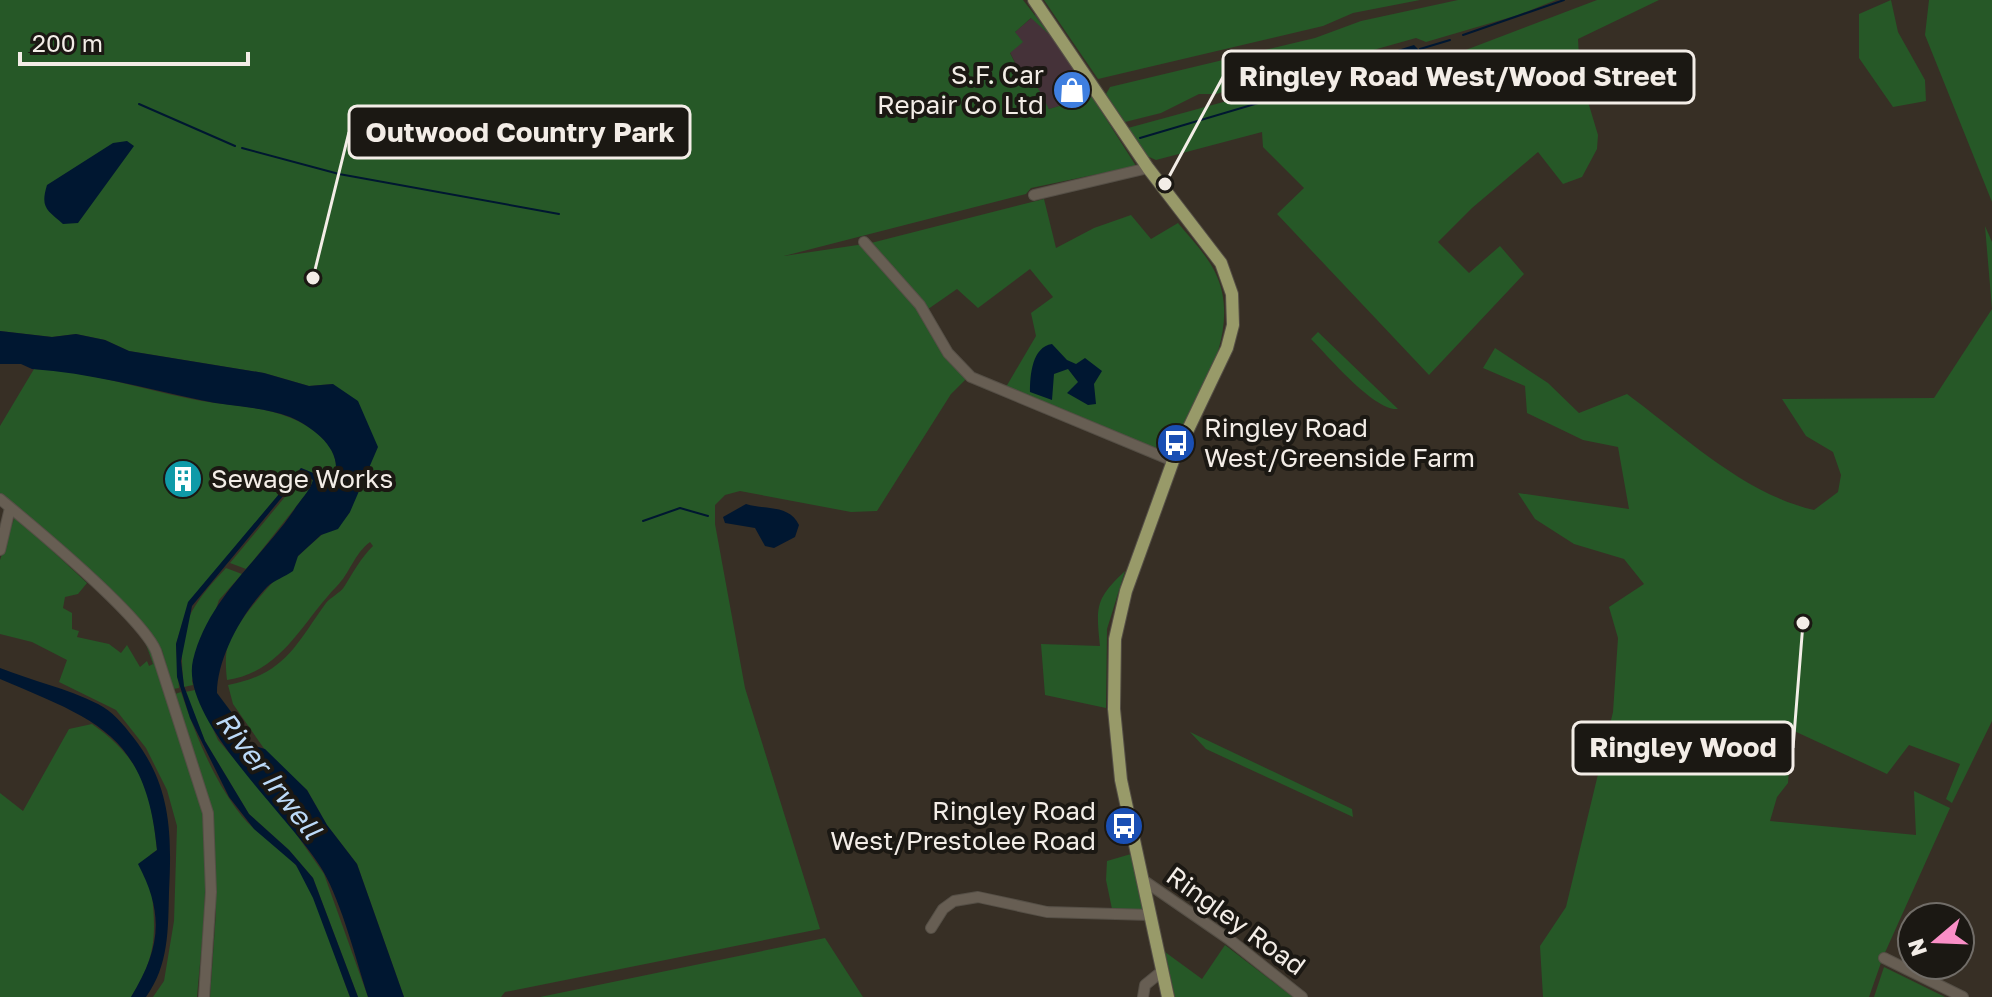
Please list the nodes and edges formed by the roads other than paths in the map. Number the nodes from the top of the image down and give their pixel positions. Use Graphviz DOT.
graph roads {
  1 [pos="1034,0"];
  2 [pos="1148,168"];
  3 [pos="1034,195"];
  4 [pos="864,242"];
  5 [pos="1173,461"];
  6 [pos="0,499"];
  7 [pos="10,508"];
  8 [pos="0,550"];
  9 [pos="1143,880"];
  10 [pos="1150,915"];
  11 [pos="931,928"];
  12 [pos="1884,958"];
  13 [pos="1161,972"];
  14 [pos="204,997"];
  15 [pos="1143,997"];
  16 [pos="1168,997"];
  17 [pos="1302,997"];
  18 [pos="1963,997"];
  1 -- 2 [label="main road"];
  2 -- 3 [label="street"];
  2 -- 5 [label="main road"];
  4 -- 5 [label="street"];
  5 -- 9 [label="main road"];
  6 -- 7 [label="street"];
  7 -- 8 [label="street"];
  7 -- 14 [label="street"];
  9 -- 10 [label="main road"];
  9 -- 17 [label="street, Ringley Road"];
  10 -- 11 [label="street"];
  10 -- 13 [label="main road"];
  12 -- 18 [label="street"];
  13 -- 15 [label="street"];
  13 -- 16 [label="main road"];
}
